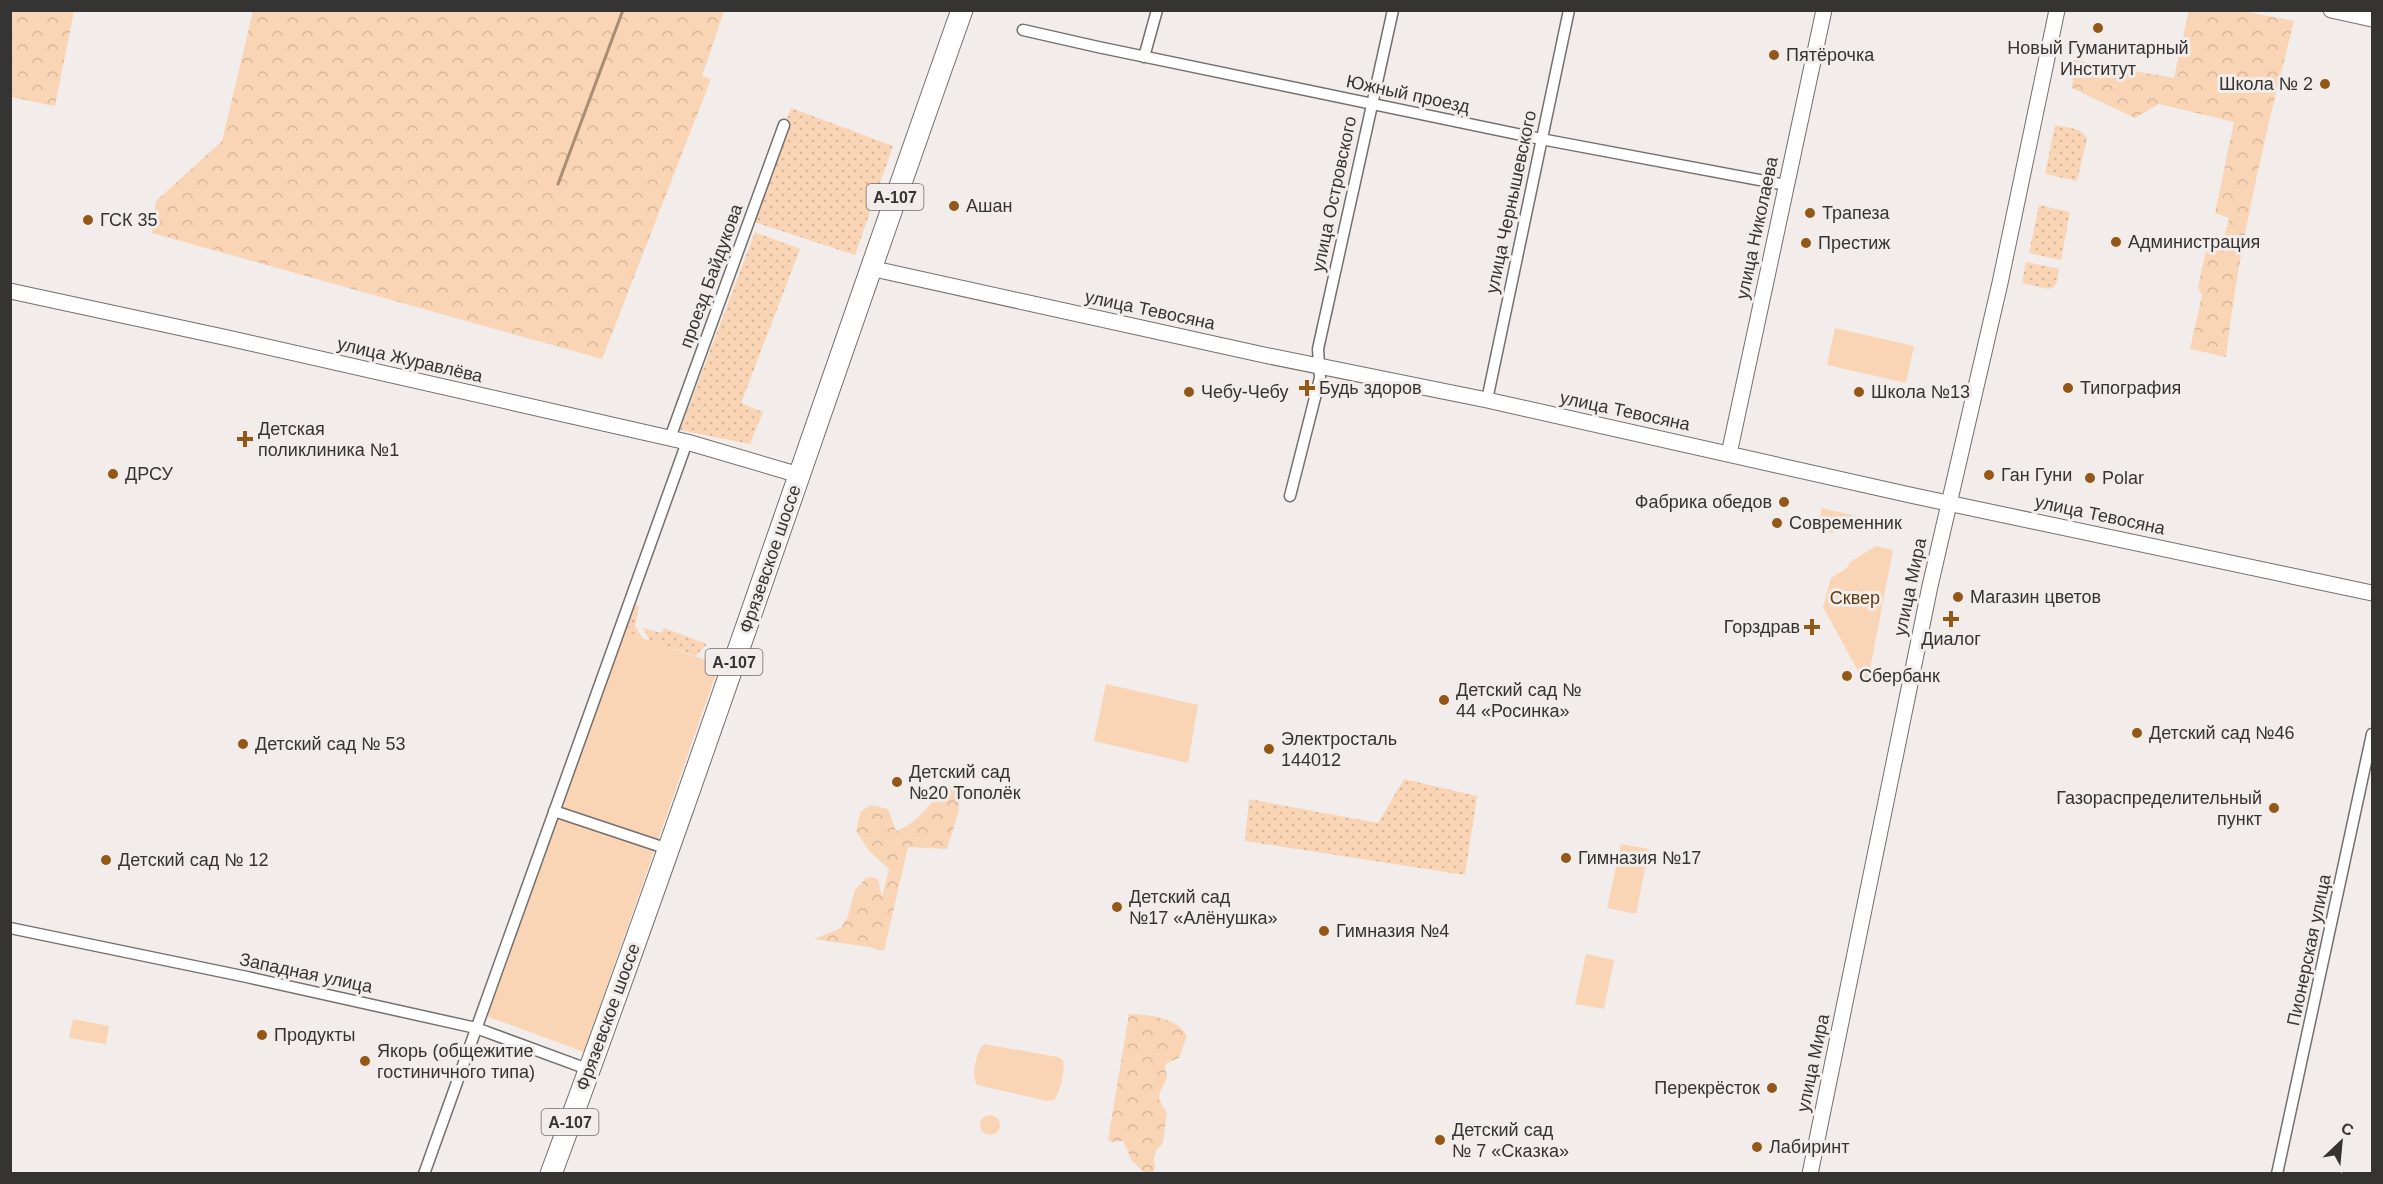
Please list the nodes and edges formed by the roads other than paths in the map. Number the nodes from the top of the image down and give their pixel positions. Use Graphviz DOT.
graph roads {
  1 [pos="962,10"];
  2 [pos="1157,10"];
  3 [pos="1393,10"];
  4 [pos="1569,10"];
  5 [pos="1824,10"];
  6 [pos="2057,10"];
  7 [pos="2331,10"];
  8 [pos="2373,18"];
  9 [pos="1023,30"];
  10 [pos="1144,57"];
  11 [pos="1371,103"];
  12 [pos="784,124"];
  13 [pos="1541,140"];
  14 [pos="1786,185"];
  15 [pos="870,268"];
  16 [pos="10,291"];
  17 [pos="1320,367"];
  18 [pos="1487,400"];
  19 [pos="670,438"];
  20 [pos="687,442"];
  21 [pos="1729,454"];
  22 [pos="799,475"];
  23 [pos="1290,496"];
  24 [pos="1949,503"];
  25 [pos="2373,593"];
  26 [pos="2373,734"];
  27 [pos="554,811"];
  28 [pos="668,849"];
  29 [pos="10,928"];
  30 [pos="476,1028"];
  31 [pos="590,1070"];
  32 [pos="424,1173"];
  33 [pos="551,1173"];
  34 [pos="1810,1173"];
  35 [pos="2277,1173"];
  1 -- 15 [label="highway, Фрязевское шоссе / А-107"];
  2 -- 10 [label="street"];
  3 -- 11 [label="street, улица Островского"];
  4 -- 13 [label="street, улица Чернышевского"];
  5 -- 14 [label="main road, улица Николаева"];
  6 -- 24 [label="main road, улица Мира"];
  7 -- 8 [label="main road"];
  9 -- 10 [label="street, Южный проезд"];
  10 -- 11 [label="street, Южный проезд"];
  11 -- 13 [label="street, Южный проезд"];
  11 -- 17 [label="street, улица Островского"];
  12 -- 19 [label="street, проезд Байдукова"];
  13 -- 14 [label="street, Южный проезд"];
  13 -- 18 [label="street, улица Чернышевского"];
  14 -- 21 [label="main road, улица Николаева"];
  15 -- 17 [label="main road, улица Тевосяна"];
  15 -- 22 [label="highway, Фрязевское шоссе / А-107"];
  16 -- 19 [label="main road, улица Журавлёва"];
  17 -- 18 [label="main road, улица Тевосяна"];
  17 -- 23 [label="street"];
  18 -- 21 [label="main road, улица Тевосяна"];
  19 -- 20 [label="main road, улица Журавлёва"];
  20 -- 22 [label="main road, улица Журавлёва"];
  20 -- 27 [label="street"];
  21 -- 24 [label="main road, улица Тевосяна"];
  22 -- 28 [label="highway, Фрязевское шоссе / А-107"];
  24 -- 25 [label="main road, улица Тевосяна"];
  24 -- 34 [label="main road, улица Мира"];
  26 -- 35 [label="street, Пионерская улица"];
  27 -- 28 [label="street"];
  27 -- 30 [label="street"];
  28 -- 31 [label="highway, Фрязевское шоссе / А-107"];
  29 -- 30 [label="street, Западная улица"];
  30 -- 31 [label="street, Западная улица"];
  30 -- 32 [label="street"];
  31 -- 33 [label="highway, Фрязевское шоссе / А-107"];
}
